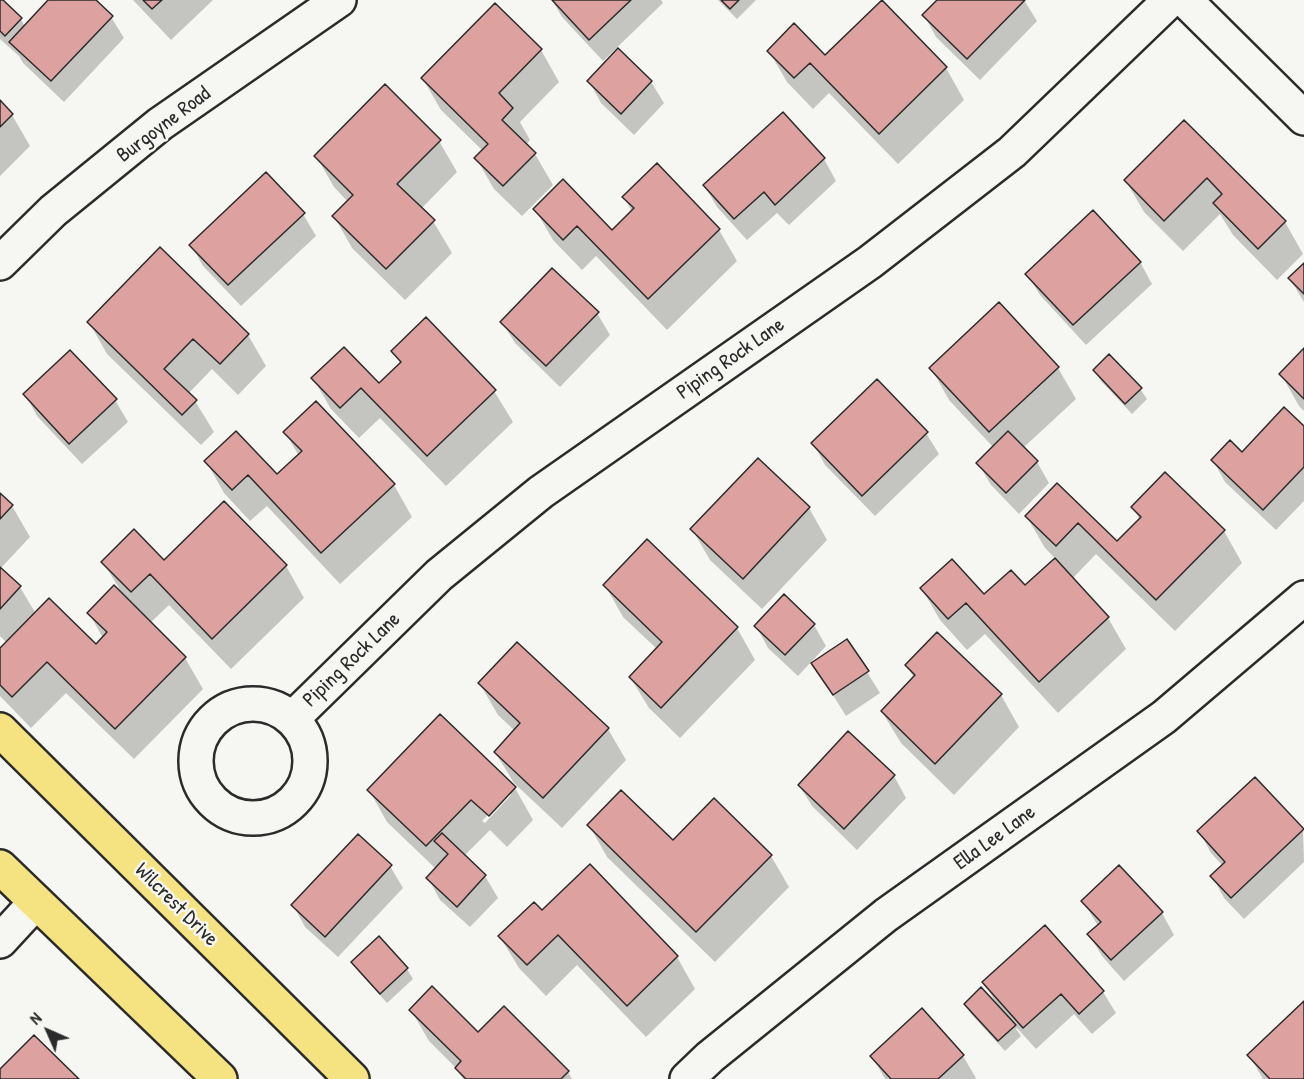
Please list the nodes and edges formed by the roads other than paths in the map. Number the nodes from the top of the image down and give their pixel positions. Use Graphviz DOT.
graph roads {
  1 [pos="339,0"];
  2 [pos="1170,0"];
  3 [pos="1185,0"];
  4 [pos="1304,118"];
  5 [pos="0,263"];
  6 [pos="1304,598"];
  7 [pos="293,718"];
  8 [pos="0,730"];
  9 [pos="0,867"];
  10 [pos="36,902"];
  11 [pos="0,940"];
  12 [pos="220,1079"];
  13 [pos="352,1079"];
  14 [pos="687,1079"];
  1 -- 5 [label="street, Burgoyne Road"];
  2 -- 7 [label="street, Piping Rock Lane"];
  3 -- 4 [label="street"];
  6 -- 14 [label="street, Ella Lee Lane"];
  8 -- 13 [label="main road, Wilcrest Drive"];
  9 -- 10 [label="main road"];
  10 -- 11 [label="street"];
  10 -- 12 [label="main road"];
}
